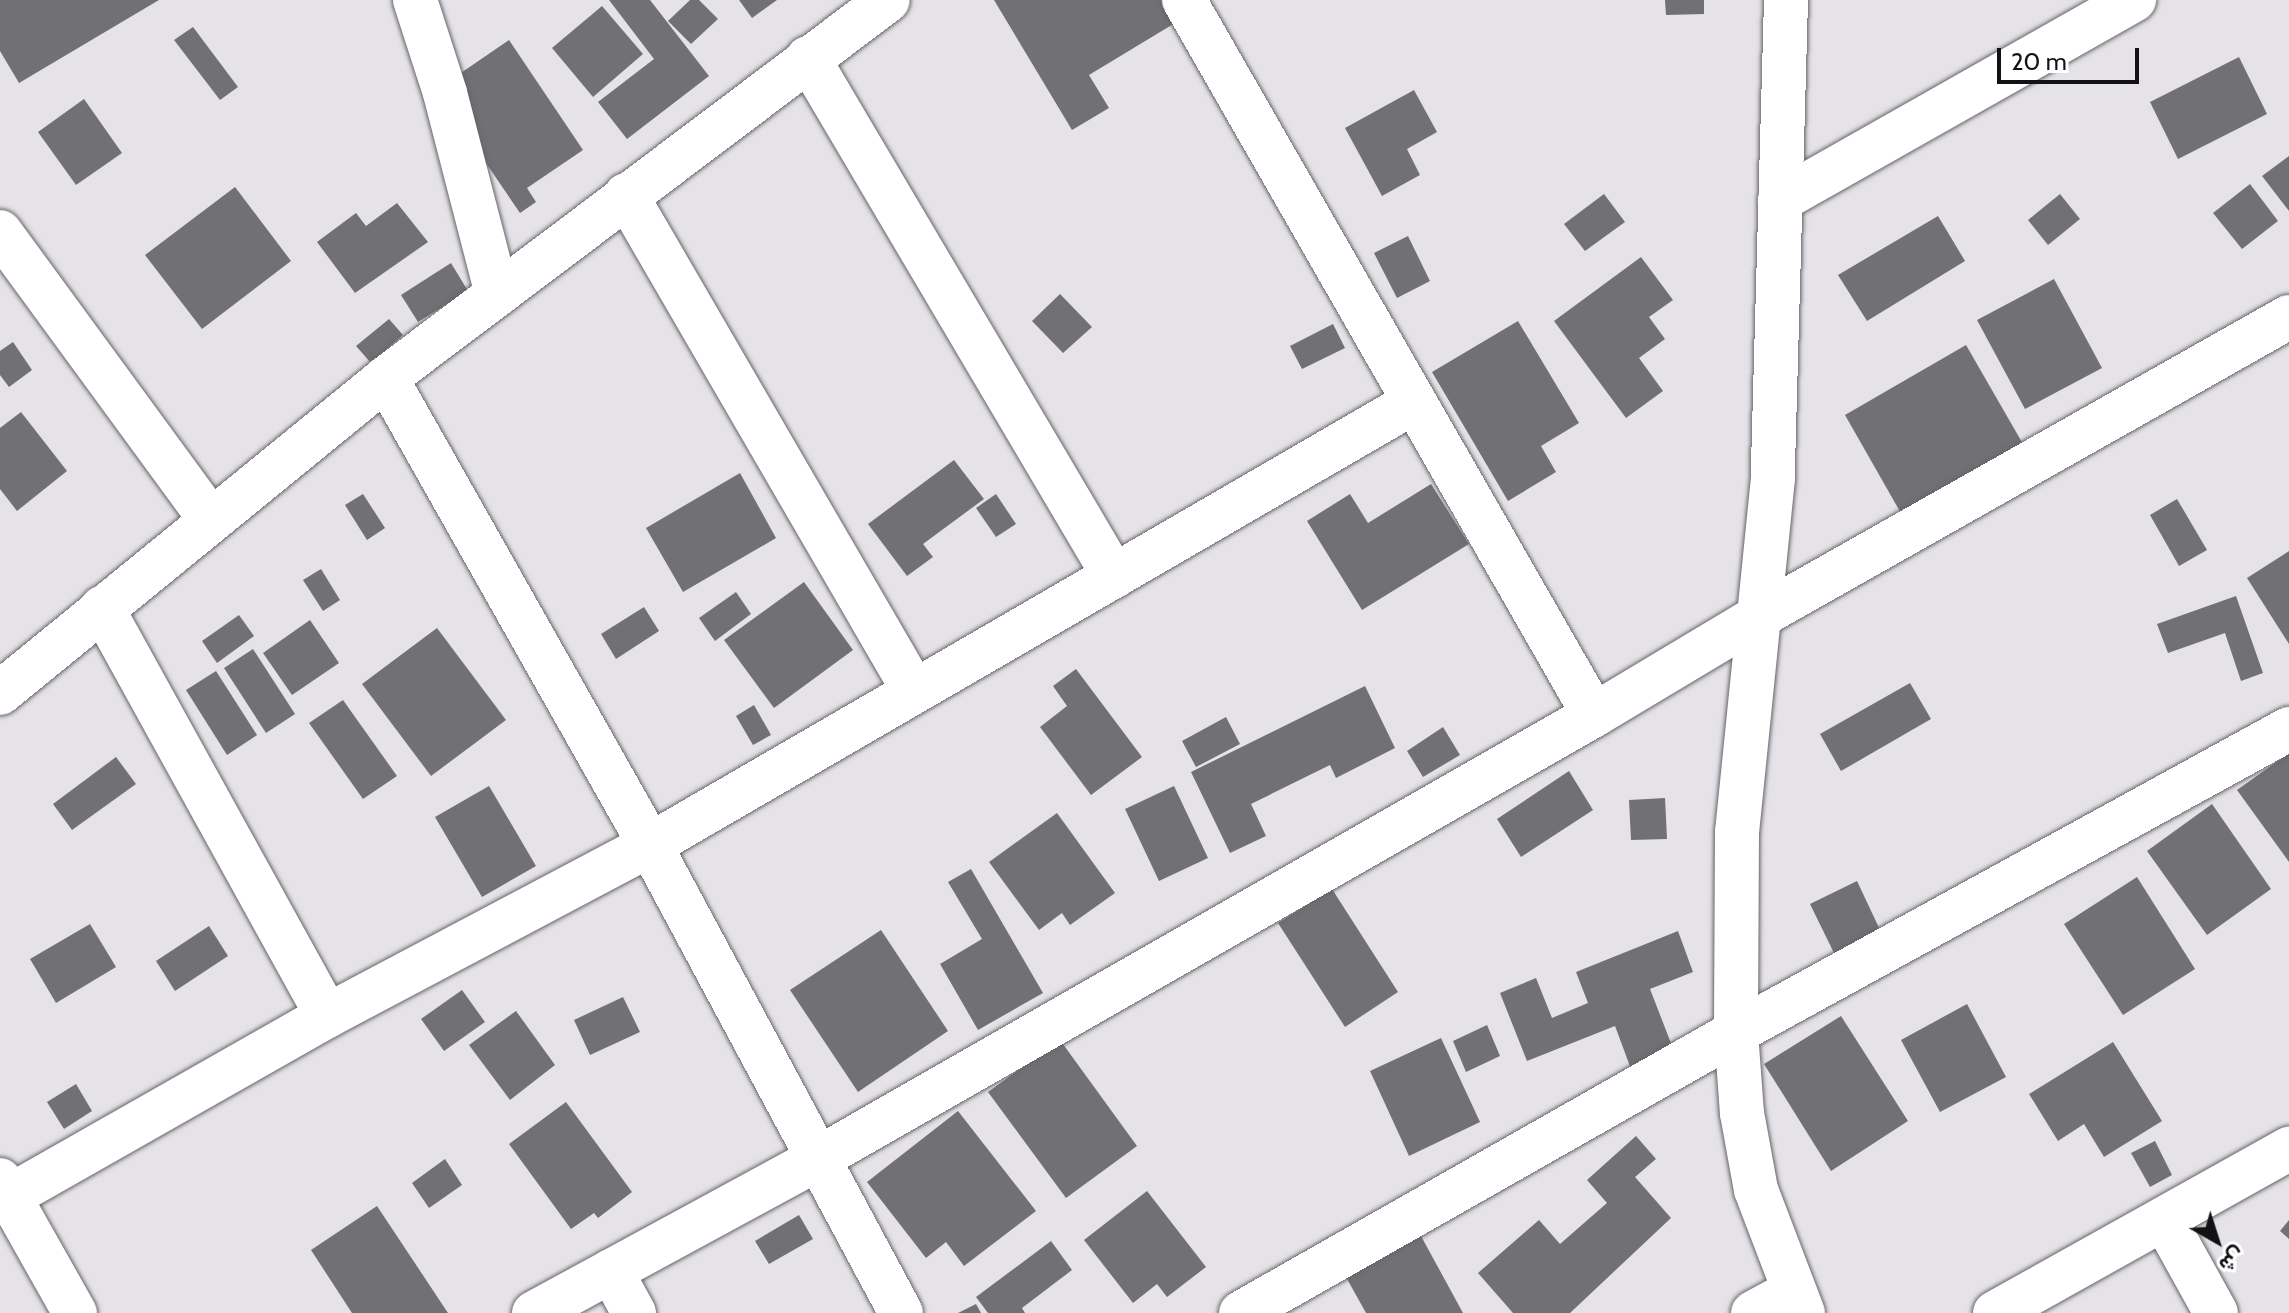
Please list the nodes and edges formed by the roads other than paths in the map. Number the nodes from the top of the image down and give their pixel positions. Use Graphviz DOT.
graph roads {
  1 [pos="415,0"];
  2 [pos="888,0"];
  3 [pos="1184,0"];
  4 [pos="1786,0"];
  5 [pos="2134,0"];
  6 [pos="808,58"];
  7 [pos="626,195"];
  8 [pos="1780,200"];
  9 [pos="0,232"];
  10 [pos="497,294"];
  11 [pos="2289,317"];
  12 [pos="386,378"];
  13 [pos="1414,402"];
  14 [pos="210,519"];
  15 [pos="1114,576"];
  16 [pos="102,608"];
  17 [pos="1758,617"];
  18 [pos="914,691"];
  19 [pos="0,693"];
  20 [pos="1594,715"];
  21 [pos="2289,729"];
  22 [pos="650,845"];
  23 [pos="327,1016"];
  24 [pos="1736,1032"];
  25 [pos="2289,1149"];
  26 [pos="819,1158"];
  27 [pos="5,1188"];
  28 [pos="2164,1219"];
  29 [pos="611,1271"];
  30 [pos="1798,1303"];
  31 [pos="75,1313"];
  32 [pos="534,1313"];
  33 [pos="634,1313"];
  34 [pos="901,1313"];
  35 [pos="1241,1313"];
  36 [pos="1753,1313"];
  37 [pos="1995,1313"];
  38 [pos="2216,1313"];
  1 -- 10 [label="street"];
  2 -- 6 [label="street"];
  3 -- 13 [label="street"];
  4 -- 8 [label="street"];
  5 -- 8 [label="street"];
  6 -- 7 [label="street"];
  6 -- 15 [label="street"];
  7 -- 10 [label="street"];
  7 -- 18 [label="street"];
  8 -- 17 [label="street"];
  9 -- 14 [label="street"];
  10 -- 12 [label="street"];
  11 -- 17 [label="street"];
  12 -- 14 [label="street"];
  12 -- 22 [label="street"];
  13 -- 15 [label="street"];
  13 -- 20 [label="street"];
  14 -- 16 [label="street"];
  15 -- 18 [label="street"];
  16 -- 19 [label="street"];
  16 -- 23 [label="street"];
  17 -- 20 [label="street"];
  17 -- 24 [label="street"];
  18 -- 22 [label="street"];
  20 -- 26 [label="street"];
  21 -- 24 [label="street"];
  22 -- 23 [label="street"];
  22 -- 26 [label="street"];
  23 -- 27 [label="street"];
  24 -- 30 [label="street"];
  24 -- 35 [label="street"];
  25 -- 28 [label="street"];
  26 -- 29 [label="street"];
  26 -- 34 [label="street"];
  27 -- 31 [label="street"];
  28 -- 37 [label="street"];
  28 -- 38 [label="street"];
  29 -- 32 [label="street"];
  29 -- 33 [label="street"];
  30 -- 36 [label="street"];
}
